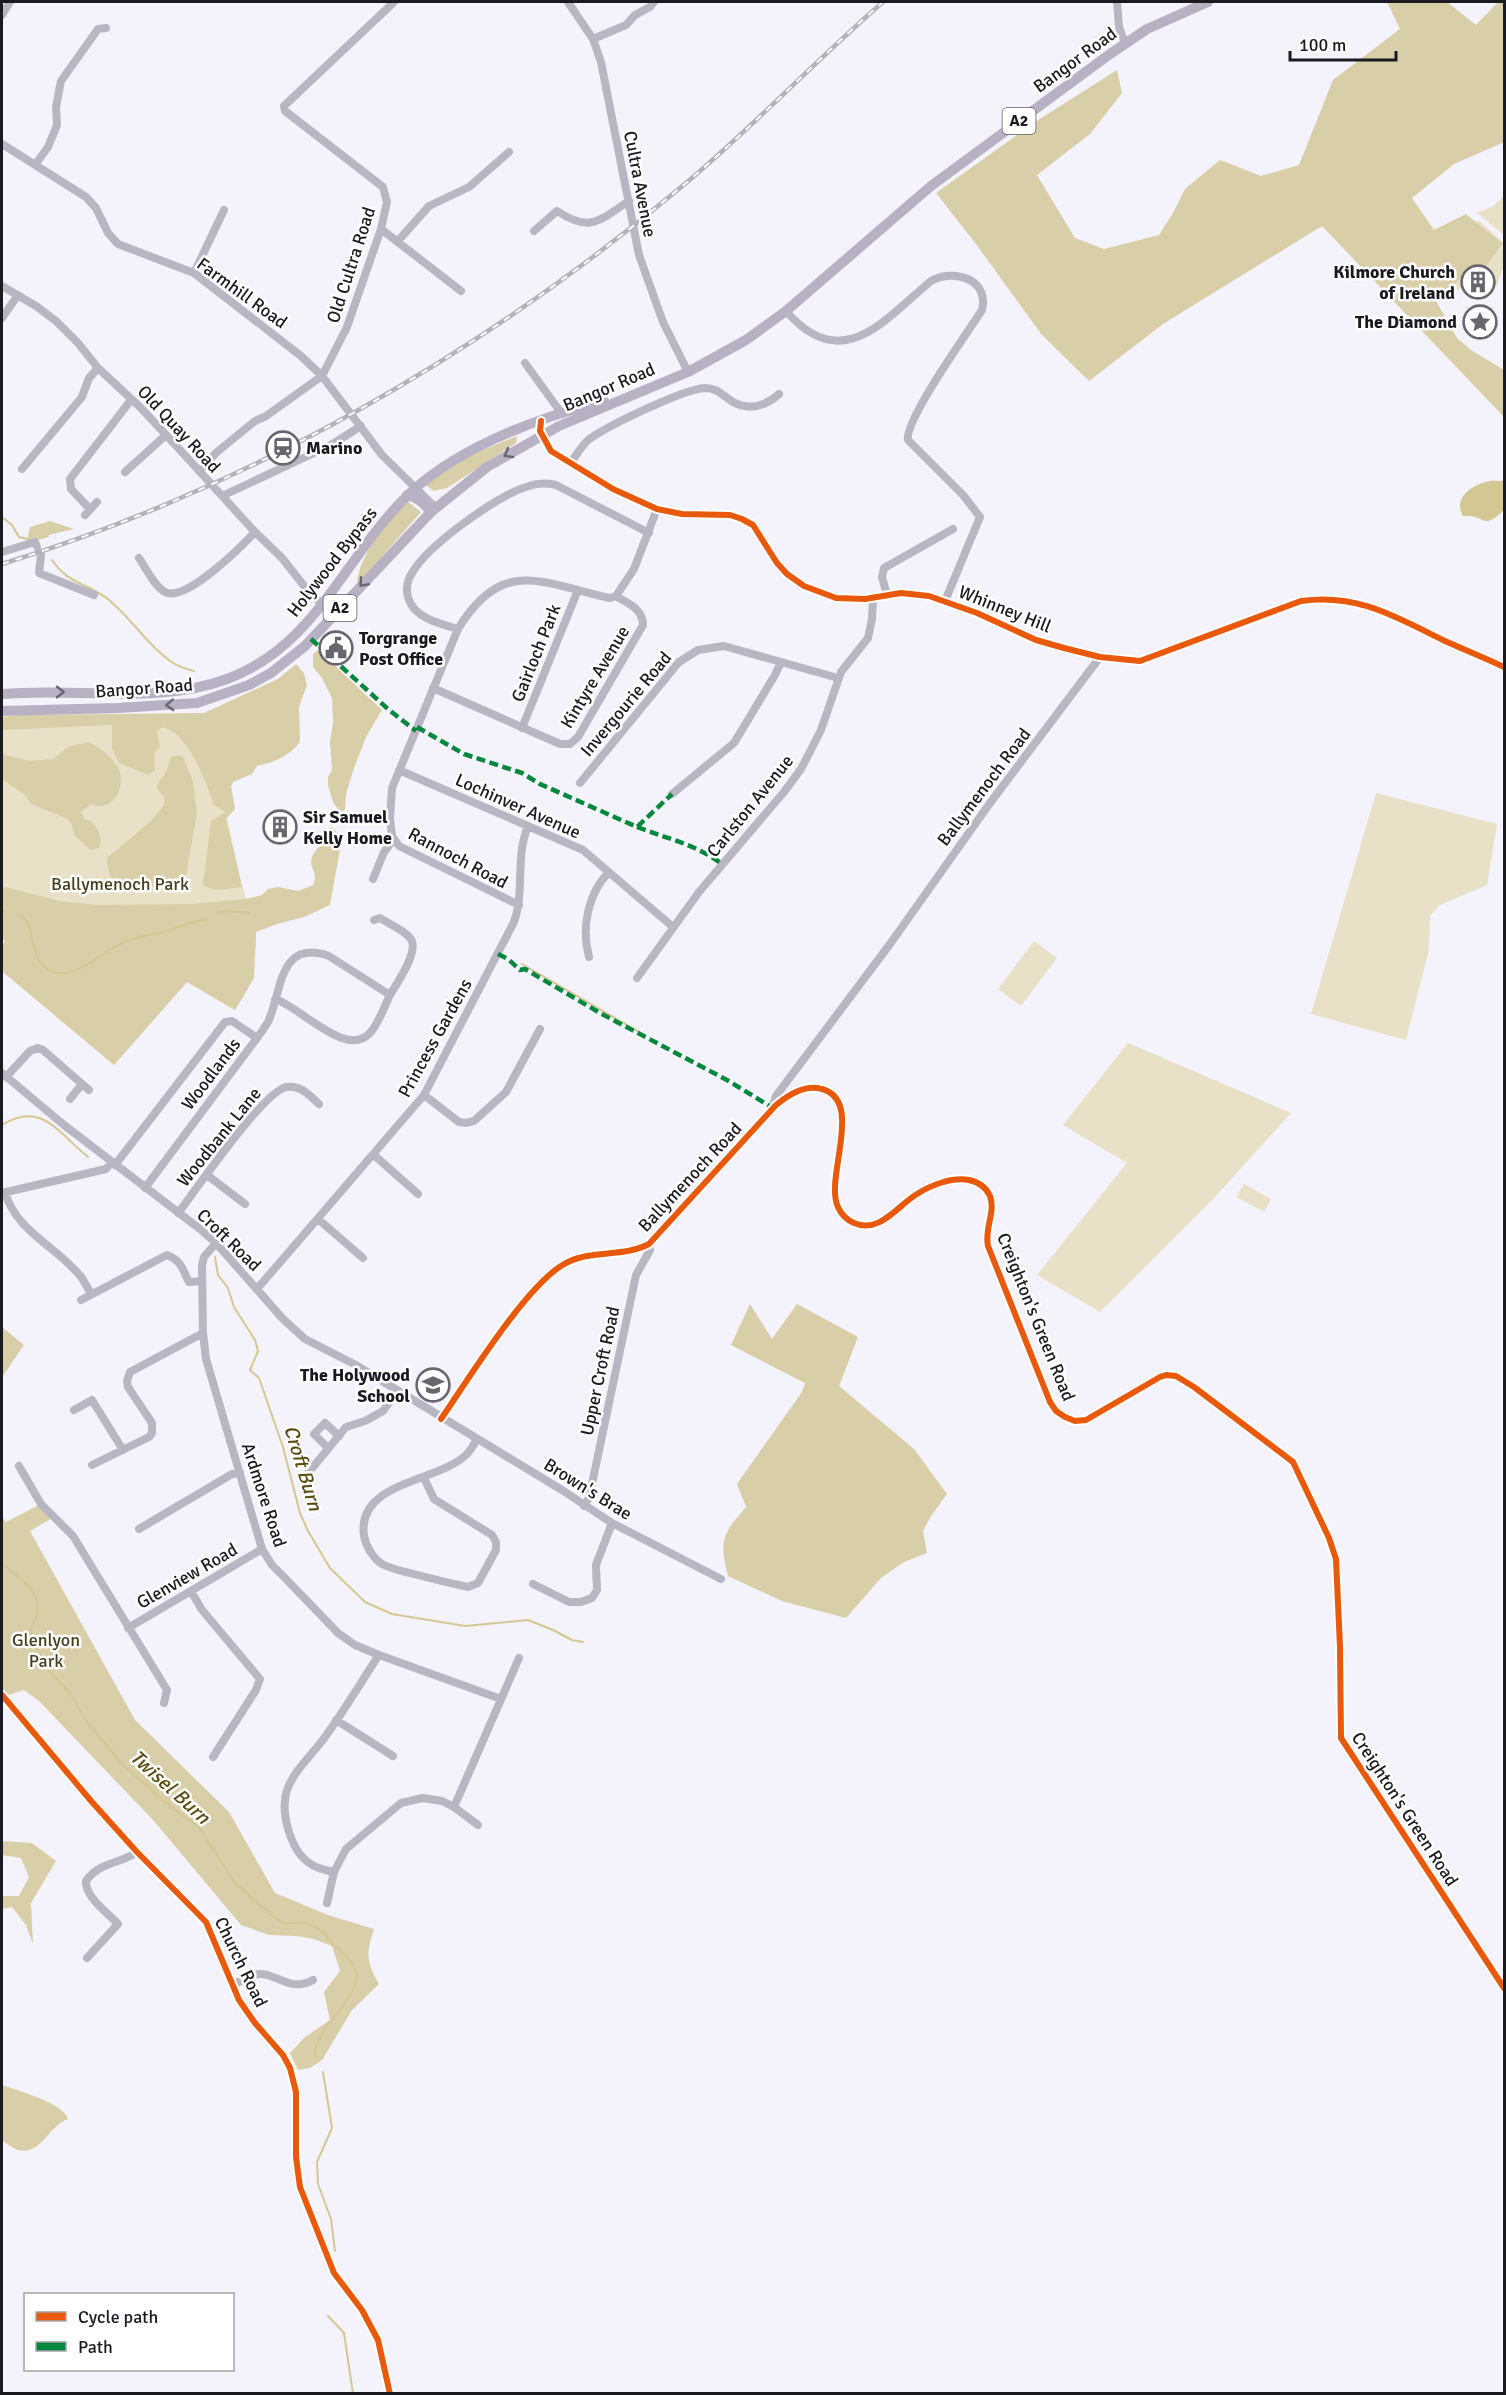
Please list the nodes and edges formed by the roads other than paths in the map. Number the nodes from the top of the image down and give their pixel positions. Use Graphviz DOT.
graph roads {
  1 [pos="10,2"];
  2 [pos="394,2"];
  3 [pos="568,2"];
  4 [pos="654,2"];
  5 [pos="1117,2"];
  6 [pos="1208,2"];
  7 [pos="2,15"];
  8 [pos="106,28"];
  9 [pos="593,39"];
  10 [pos="1125,43"];
  11 [pos="2,144"];
  12 [pos="509,152"];
  13 [pos="36,165"];
  14 [pos="628,201"];
  15 [pos="224,210"];
  16 [pos="381,229"];
  17 [pos="534,231"];
  18 [pos="398,241"];
  19 [pos="194,273"];
  20 [pos="2,286"];
  21 [pos="461,291"];
  22 [pos="18,296"];
  23 [pos="786,311"];
  24 [pos="2,318"];
  25 [pos="525,363"];
  26 [pos="98,368"];
  27 [pos="688,372"];
  28 [pos="322,376"];
  29 [pos="637,392"];
  30 [pos="779,394"];
  31 [pos="131,400"];
  32 [pos="562,414"];
  33 [pos="358,423"];
  34 [pos="541,429"];
  35 [pos="166,435"];
  36 [pos="570,463"];
  37 [pos="22,469"];
  38 [pos="125,472"];
  39 [pos="202,474"];
  40 [pos="411,491"];
  41 [pos="220,494"];
  42 [pos="97,502"];
  43 [pos="657,509"];
  44 [pos="434,510"];
  45 [pos="953,529"];
  46 [pos="255,532"];
  47 [pos="649,533"];
  48 [pos="2,552"];
  49 [pos="139,558"];
  50 [pos="578,590"];
  51 [pos="94,595"];
  52 [pos="887,595"];
  53 [pos="616,596"];
  54 [pos="873,598"];
  55 [pos="945,601"];
  56 [pos="323,605"];
  57 [pos="458,629"];
  58 [pos="1100,657"];
  59 [pos="781,662"];
  60 [pos="1504,667"];
  61 [pos="838,678"];
  62 [pos="214,683"];
  63 [pos="434,688"];
  64 [pos="2,694"];
  65 [pos="218,696"];
  66 [pos="2,711"];
  67 [pos="522,728"];
  68 [pos="399,770"];
  69 [pos="580,783"];
  70 [pos="672,794"];
  71 [pos="528,826"];
  72 [pos="394,840"];
  73 [pos="608,873"];
  74 [pos="373,879"];
  75 [pos="519,905"];
  76 [pos="374,920"];
  77 [pos="673,927"];
  78 [pos="589,957"];
  79 [pos="637,978"];
  80 [pos="390,995"];
  81 [pos="275,999"];
  82 [pos="540,1029"];
  83 [pos="257,1038"];
  84 [pos="4,1075"];
  85 [pos="82,1084"];
  86 [pos="89,1090"];
  87 [pos="424,1095"];
  88 [pos="70,1099"];
  89 [pos="319,1104"];
  90 [pos="776,1105"];
  91 [pos="374,1155"];
  92 [pos="114,1164"];
  93 [pos="207,1175"];
  94 [pos="145,1188"];
  95 [pos="3,1192"];
  96 [pos="418,1194"];
  97 [pos="245,1204"];
  98 [pos="178,1213"];
  99 [pos="318,1219"];
  100 [pos="216,1243"];
  101 [pos="649,1244"];
  102 [pos="363,1258"];
  103 [pos="202,1281"];
  104 [pos="257,1289"];
  105 [pos="91,1294"];
  106 [pos="81,1300"];
  107 [pos="203,1333"];
  108 [pos="397,1392"];
  109 [pos="74,1410"];
  110 [pos="441,1419"];
  111 [pos="339,1436"];
  112 [pos="477,1439"];
  113 [pos="328,1448"];
  114 [pos="123,1450"];
  115 [pos="92,1465"];
  116 [pos="19,1466"];
  117 [pos="240,1473"];
  118 [pos="304,1478"];
  119 [pos="424,1478"];
  120 [pos="585,1506"];
  121 [pos="612,1523"];
  122 [pos="138,1528"];
  123 [pos="262,1549"];
  124 [pos="721,1580"];
  125 [pos="533,1584"];
  126 [pos="191,1591"];
  127 [pos="128,1628"];
  128 [pos="379,1655"];
  129 [pos="519,1658"];
  130 [pos="2,1695"];
  131 [pos="501,1699"];
  132 [pos="164,1703"];
  133 [pos="336,1720"];
  134 [pos="393,1756"];
  135 [pos="213,1757"];
  136 [pos="454,1807"];
  137 [pos="478,1825"];
  138 [pos="137,1851"];
  139 [pos="334,1872"];
  140 [pos="327,1903"];
  141 [pos="87,1958"];
  142 [pos="313,1980"];
  143 [pos="232,1986"];
  144 [pos="1504,1988"];
  145 [pos="390,2394"];
  1 -- 7 [label="street"];
  2 -- 16 [label="street, Old Cultra Road"];
  3 -- 9 [label="street, Cultra Avenue"];
  4 -- 9 [label="street"];
  5 -- 10 [label="street"];
  6 -- 10 [label="highway, Bangor Road / A2"];
  8 -- 13 [label="street"];
  9 -- 14 [label="street, Cultra Avenue"];
  10 -- 23 [label="highway, Bangor Road / A2"];
  11 -- 13 [label="street, Farmhill Road"];
  12 -- 18 [label="street"];
  13 -- 19 [label="street, Farmhill Road"];
  14 -- 17 [label="street"];
  14 -- 27 [label="street, Cultra Avenue"];
  15 -- 19 [label="street"];
  16 -- 18 [label="street"];
  16 -- 28 [label="street, Old Cultra Road"];
  18 -- 21 [label="street"];
  19 -- 28 [label="street, Farmhill Road"];
  20 -- 22 [label="street, Old Quay Road"];
  22 -- 24 [label="street"];
  22 -- 26 [label="street, Old Quay Road"];
  23 -- 27 [label="highway, Bangor Road / A2"];
  23 -- 55 [label="street"];
  25 -- 32 [label="street"];
  26 -- 31 [label="street, Old Quay Road"];
  26 -- 37 [label="street"];
  27 -- 29 [label="highway, Bangor Road / A2"];
  28 -- 33 [label="street, Farmhill Road"];
  28 -- 39 [label="street"];
  29 -- 32 [label="highway, Holywood Bypass / A2"];
  29 -- 34 [label="highway, Bangor Road / A2"];
  30 -- 36 [label="street"];
  31 -- 35 [label="street, Old Quay Road"];
  31 -- 42 [label="street"];
  32 -- 34 [label="highway, Holywood Bypass / A2"];
  33 -- 40 [label="street, Farmhill Road"];
  33 -- 41 [label="street"];
  34 -- 36 [label="street, Whinney Hill"];
  34 -- 40 [label="highway, Holywood Bypass / A2"];
  34 -- 44 [label="highway, Bangor Road / A2, one-way"];
  35 -- 38 [label="street"];
  35 -- 39 [label="street, Old Quay Road"];
  36 -- 43 [label="street, Whinney Hill"];
  39 -- 41 [label="street, Old Quay Road"];
  40 -- 44 [label="highway"];
  40 -- 56 [label="highway, Holywood Bypass / A2"];
  41 -- 46 [label="street, Old Quay Road"];
  43 -- 47 [label="street"];
  43 -- 54 [label="street, Whinney Hill"];
  44 -- 65 [label="highway, Bangor Road / A2, one-way"];
  45 -- 52 [label="street"];
  46 -- 49 [label="street"];
  46 -- 56 [label="street, Old Quay Road"];
  47 -- 53 [label="street"];
  47 -- 57 [label="street"];
  48 -- 51 [label="street"];
  50 -- 53 [label="street, Rannoch Road"];
  50 -- 57 [label="street, Rannoch Road"];
  50 -- 67 [label="street, Gairloch Park"];
  52 -- 54 [label="street, Whinney Hill"];
  52 -- 55 [label="street, Whinney Hill"];
  53 -- 67 [label="street, Kintyre Avenue"];
  54 -- 61 [label="street, Carlston Avenue"];
  55 -- 58 [label="street, Whinney Hill"];
  56 -- 62 [label="highway, Holywood Bypass / A2"];
  57 -- 63 [label="street, Rannoch Road"];
  58 -- 60 [label="street, Whinney Hill"];
  58 -- 90 [label="street, Ballymenoch Road"];
  59 -- 61 [label="street, Invergourie Road"];
  59 -- 69 [label="street, Invergourie Road"];
  59 -- 70 [label="street"];
  61 -- 77 [label="street, Carlston Avenue"];
  64 -- 62 [label="highway, Holywood Bypass / A2, one-way"];
  62 -- 65 [label="highway"];
  63 -- 67 [label="street, Kintyre Avenue"];
  63 -- 68 [label="street, Rannoch Road"];
  65 -- 66 [label="highway, Bangor Road / A2, one-way"];
  68 -- 71 [label="street, Lochinver Avenue"];
  68 -- 72 [label="street, Rannoch Road"];
  71 -- 73 [label="street, Lochinver Avenue"];
  71 -- 75 [label="street, Princess Gardens"];
  72 -- 74 [label="street"];
  72 -- 75 [label="street, Rannoch Road"];
  73 -- 77 [label="street, Lochinver Avenue"];
  73 -- 78 [label="street"];
  75 -- 87 [label="street, Princess Gardens"];
  76 -- 80 [label="street"];
  77 -- 79 [label="street, Carlston Avenue"];
  80 -- 81 [label="street"];
  80 -- 81 [label="street"];
  81 -- 83 [label="street"];
  82 -- 87 [label="street"];
  83 -- 92 [label="street, Woodlands"];
  83 -- 94 [label="street, Woodlands"];
  84 -- 85 [label="street"];
  84 -- 92 [label="street, Croft Road"];
  85 -- 86 [label="street"];
  85 -- 88 [label="street"];
  87 -- 91 [label="street, Princess Gardens"];
  89 -- 93 [label="street, Woodbank Lane"];
  90 -- 101 [label="street, Ballymenoch Road"];
  90 -- 144 [label="street, Creighton's Green Road"];
  91 -- 96 [label="street"];
  91 -- 99 [label="street, Princess Gardens"];
  92 -- 94 [label="street, Croft Road"];
  92 -- 95 [label="street"];
  93 -- 97 [label="street"];
  93 -- 98 [label="street, Woodbank Lane"];
  94 -- 98 [label="street, Croft Road"];
  95 -- 105 [label="street"];
  98 -- 100 [label="street, Croft Road"];
  99 -- 102 [label="street"];
  99 -- 104 [label="street, Princess Gardens"];
  100 -- 103 [label="street, Ardmore Road"];
  100 -- 104 [label="street, Croft Road"];
  101 -- 110 [label="street, Ballymenoch Road"];
  101 -- 120 [label="street, Upper Croft Road"];
  103 -- 105 [label="street"];
  103 -- 107 [label="street, Ardmore Road"];
  104 -- 108 [label="street, Croft Road"];
  105 -- 106 [label="street"];
  107 -- 114 [label="street"];
  107 -- 117 [label="street, Ardmore Road"];
  108 -- 110 [label="street, Croft Road"];
  108 -- 111 [label="street"];
  109 -- 114 [label="street"];
  110 -- 112 [label="street, Brown's Brae"];
  111 -- 113 [label="street"];
  111 -- 113 [label="street"];
  112 -- 119 [label="street"];
  112 -- 120 [label="street, Brown's Brae"];
  113 -- 118 [label="street"];
  114 -- 115 [label="street"];
  116 -- 127 [label="street, Glenview Road"];
  117 -- 122 [label="street"];
  117 -- 123 [label="street, Ardmore Road"];
  119 -- 119 [label="street"];
  120 -- 121 [label="street, Brown's Brae"];
  121 -- 124 [label="street, Brown's Brae"];
  121 -- 125 [label="street"];
  123 -- 126 [label="street, Glenview Road"];
  123 -- 128 [label="street, Ardmore Road"];
  126 -- 127 [label="street, Glenview Road"];
  126 -- 135 [label="street"];
  127 -- 132 [label="street, Glenview Road"];
  128 -- 131 [label="street, Ardmore Road"];
  128 -- 133 [label="street"];
  129 -- 131 [label="street"];
  130 -- 138 [label="street, Church Road"];
  131 -- 136 [label="street"];
  133 -- 134 [label="street"];
  133 -- 139 [label="street"];
  136 -- 137 [label="street"];
  136 -- 139 [label="street"];
  138 -- 141 [label="street"];
  138 -- 143 [label="street, Church Road"];
  139 -- 140 [label="street"];
  142 -- 143 [label="street"];
  143 -- 145 [label="street, Church Road"];
}
